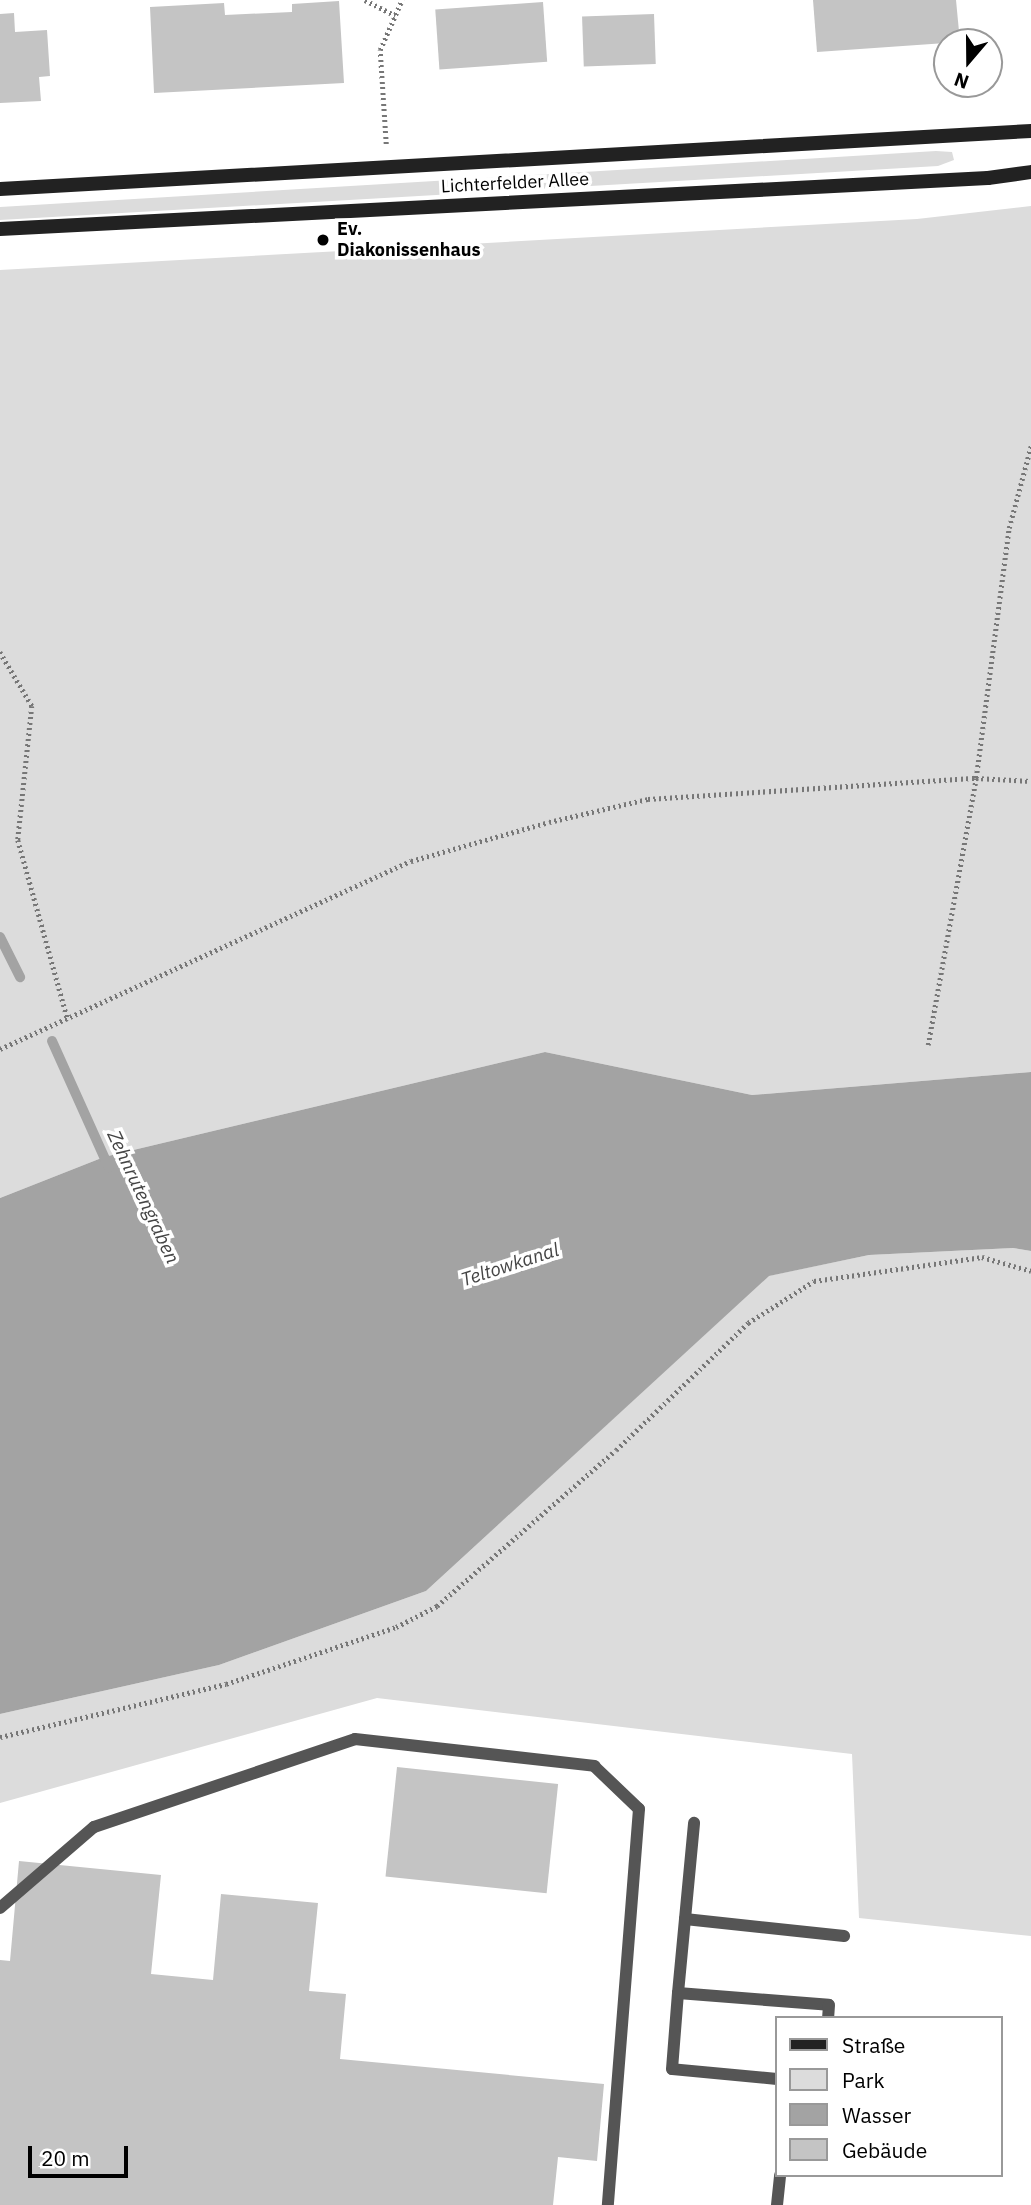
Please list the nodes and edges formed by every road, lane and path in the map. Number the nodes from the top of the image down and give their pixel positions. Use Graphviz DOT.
graph roads {
  1 [pos="365,0"];
  2 [pos="402,0"];
  3 [pos="395,15"];
  4 [pos="1031,131"];
  5 [pos="387,166"];
  6 [pos="1031,172"];
  7 [pos="0,189"];
  8 [pos="0,229"];
  9 [pos="1031,446"];
  10 [pos="0,652"];
  11 [pos="976,778"];
  12 [pos="1031,780"];
  13 [pos="68,1020"];
  14 [pos="928,1045"];
  15 [pos="0,1049"];
  16 [pos="1031,1270"];
  17 [pos="0,1737"];
  18 [pos="694,1823"];
  19 [pos="0,1908"];
  20 [pos="685,1919"];
  21 [pos="844,1936"];
  22 [pos="678,1993"];
  23 [pos="828,2016"];
  24 [pos="776,2079"];
  25 [pos="780,2177"];
  26 [pos="608,2205"];
  27 [pos="777,2205"];
  1 -- 3 [label="path"];
  2 -- 3 [label="path"];
  3 -- 5 [label="path"];
  4 -- 5 [label="main road, Lichterfelder Allee"];
  5 -- 7 [label="main road, Lichterfelder Allee"];
  6 -- 8 [label="main road, Lichterfelder Allee"];
  9 -- 11 [label="path"];
  10 -- 13 [label="path"];
  11 -- 12 [label="path"];
  11 -- 13 [label="path"];
  11 -- 14 [label="path"];
  13 -- 15 [label="path"];
  16 -- 17 [label="path"];
  18 -- 20 [label="lane"];
  19 -- 26 [label="lane"];
  20 -- 21 [label="lane"];
  20 -- 22 [label="lane"];
  22 -- 23 [label="lane"];
  22 -- 24 [label="lane"];
  25 -- 27 [label="lane"];
}
